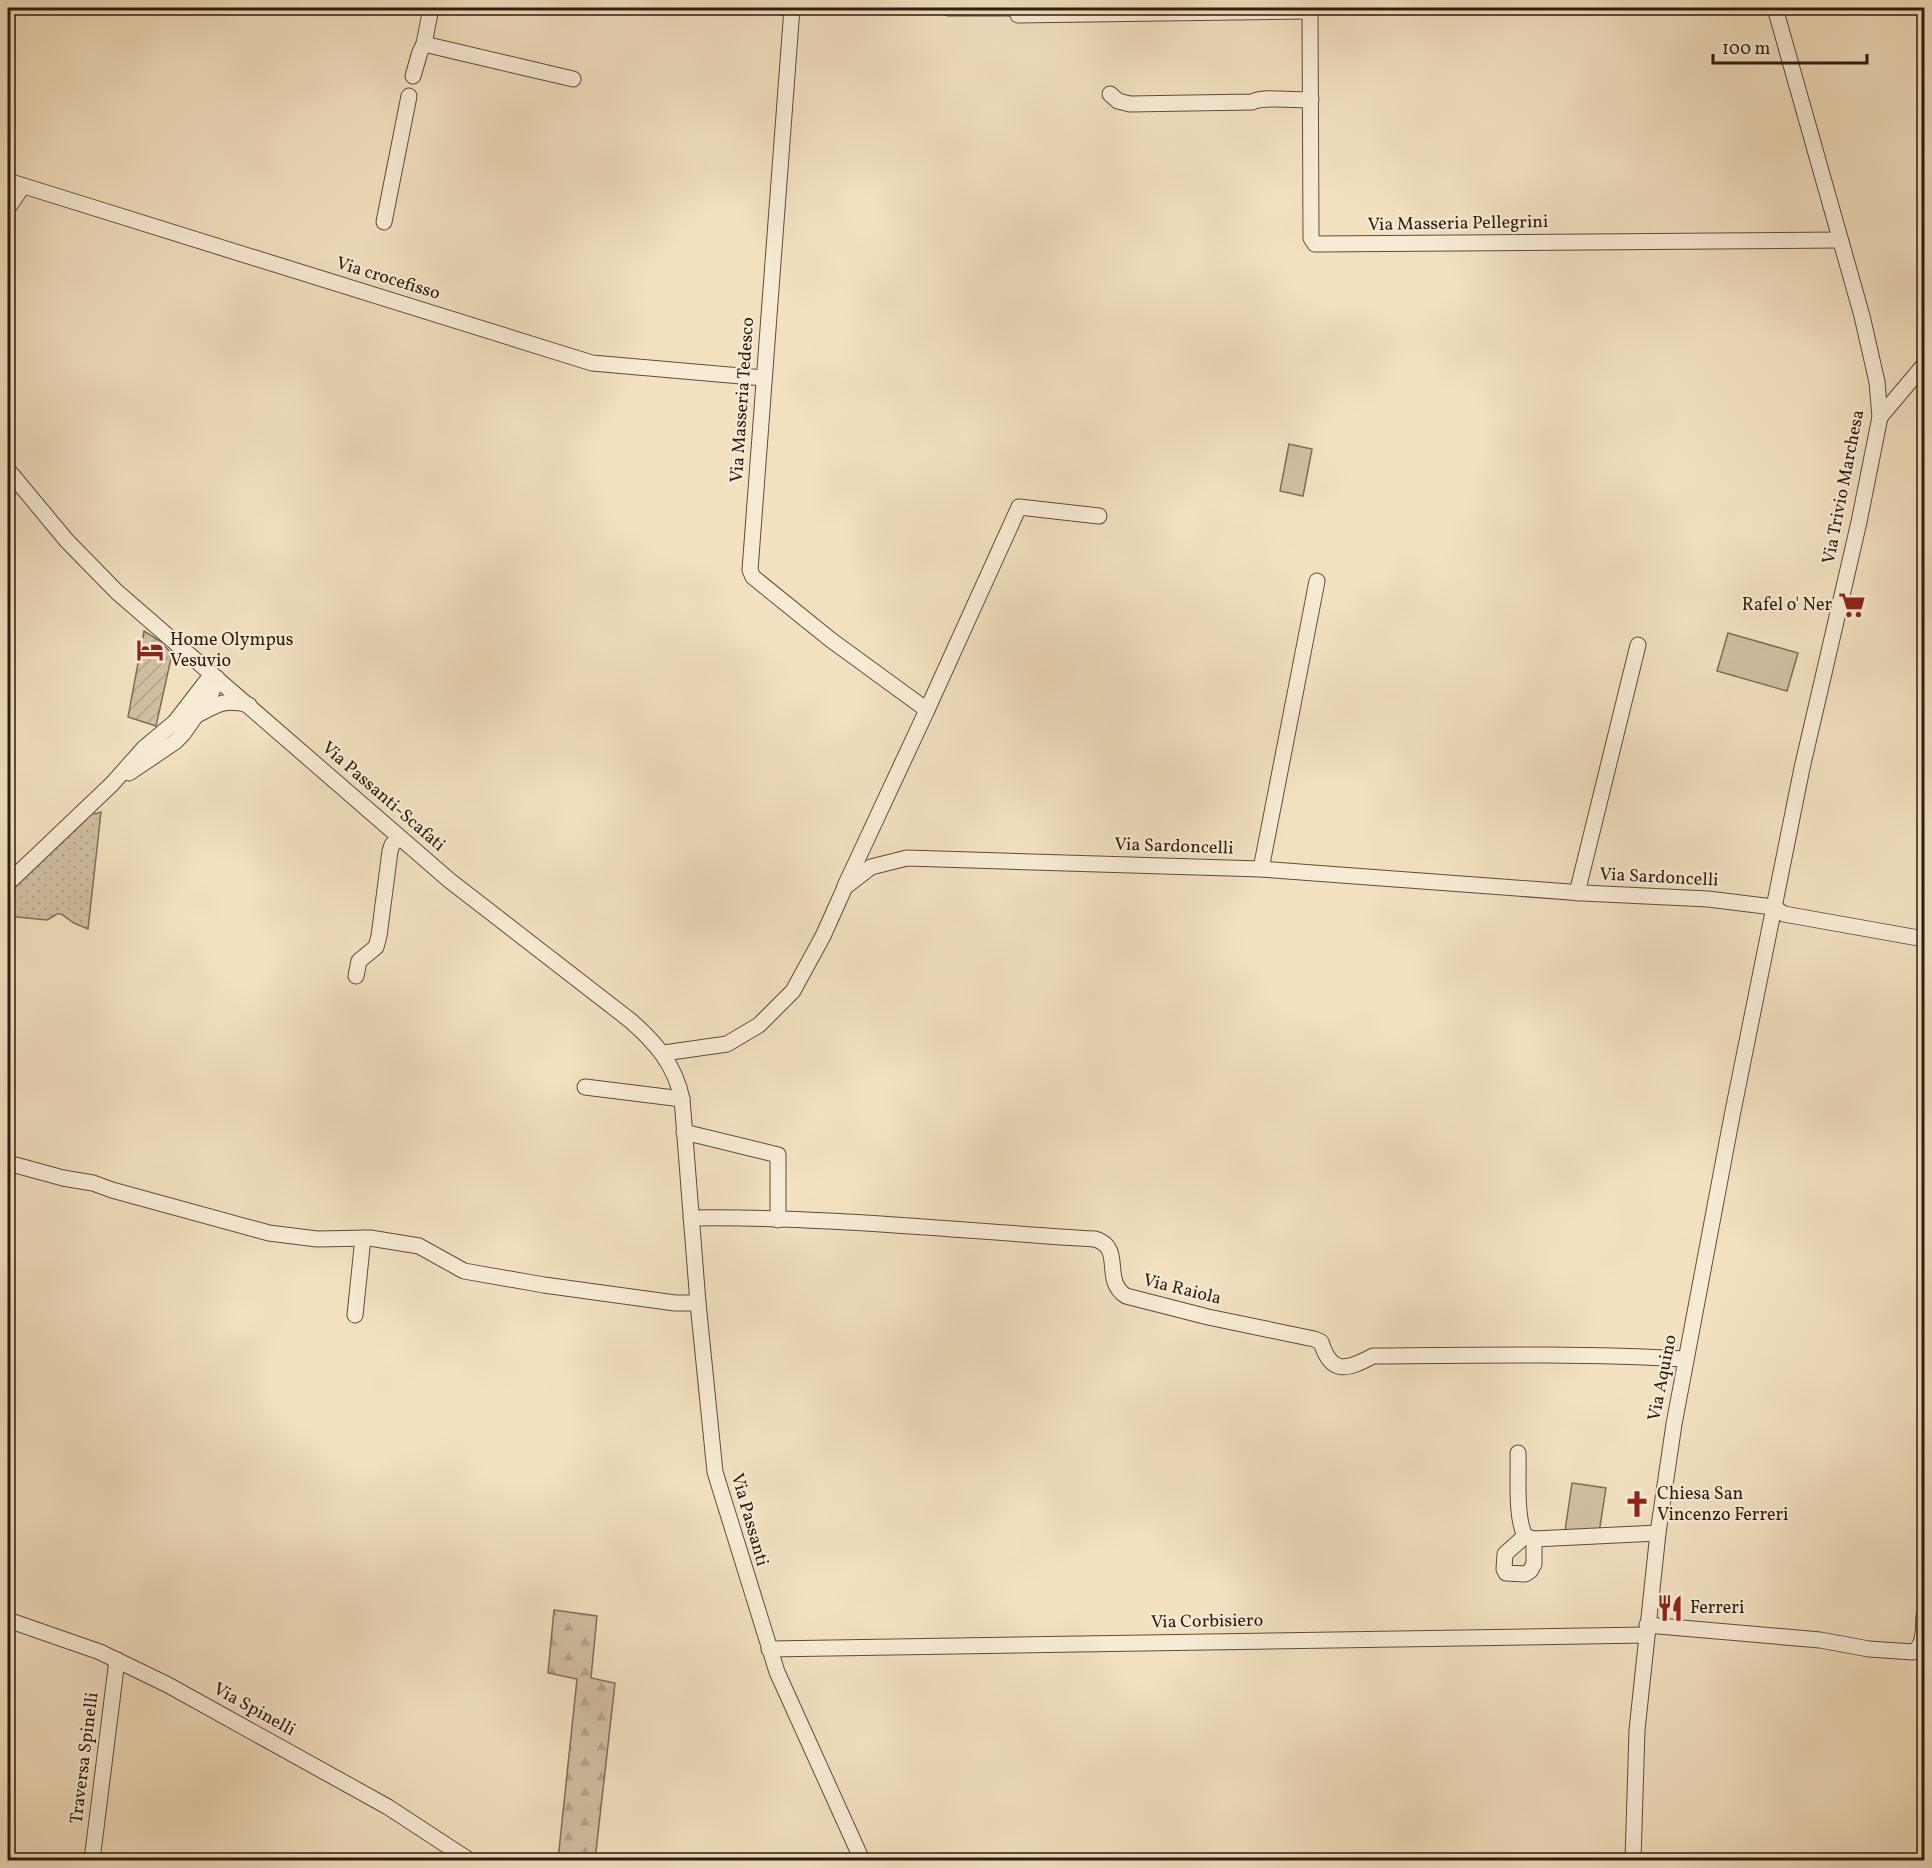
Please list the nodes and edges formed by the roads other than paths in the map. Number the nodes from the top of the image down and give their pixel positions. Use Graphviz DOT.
graph roads {
  1 [pos="431,8"];
  2 [pos="792,8"];
  3 [pos="948,8"];
  4 [pos="1775,8"];
  5 [pos="1310,9"];
  6 [pos="1018,11"];
  7 [pos="424,44"];
  8 [pos="413,76"];
  9 [pos="573,80"];
  10 [pos="1110,94"];
  11 [pos="409,96"];
  12 [pos="1311,99"];
  13 [pos="8,181"];
  14 [pos="23,186"];
  15 [pos="8,208"];
  16 [pos="384,222"];
  17 [pos="1840,240"];
  18 [pos="1924,365"];
  19 [pos="764,378"];
  20 [pos="1880,417"];
  21 [pos="8,470"];
  22 [pos="1099,516"];
  23 [pos="1317,580"];
  24 [pos="1638,645"];
  25 [pos="215,676"];
  26 [pos="249,705"];
  27 [pos="927,710"];
  28 [pos="196,716"];
  29 [pos="112,784"];
  30 [pos="399,837"];
  31 [pos="1261,869"];
  32 [pos="8,883"];
  33 [pos="845,887"];
  34 [pos="1577,893"];
  35 [pos="1773,907"];
  36 [pos="1924,939"];
  37 [pos="356,976"];
  38 [pos="664,1053"];
  39 [pos="585,1087"];
  40 [pos="682,1099"];
  41 [pos="684,1132"];
  42 [pos="8,1163"];
  43 [pos="687,1168"];
  44 [pos="691,1218"];
  45 [pos="778,1220"];
  46 [pos="363,1238"];
  47 [pos="698,1303"];
  48 [pos="355,1315"];
  49 [pos="1686,1359"];
  50 [pos="1518,1452"];
  51 [pos="1658,1533"];
  52 [pos="1924,1616"];
  53 [pos="8,1620"];
  54 [pos="1646,1630"];
  55 [pos="769,1649"];
  56 [pos="117,1660"];
  57 [pos="92,1860"];
  58 [pos="469,1860"];
  59 [pos="862,1860"];
  60 [pos="1633,1860"];
  1 -- 7 [label="street"];
  2 -- 19 [label="street, Via Masseria Tedesco"];
  3 -- 6 [label="street"];
  4 -- 17 [label="street, Via Trivio Marchesa"];
  5 -- 6 [label="street"];
  5 -- 12 [label="street, Via Masseria Pellegrini"];
  7 -- 8 [label="street"];
  7 -- 9 [label="street"];
  10 -- 12 [label="street"];
  11 -- 16 [label="street"];
  12 -- 17 [label="street, Via Masseria Pellegrini"];
  13 -- 14 [label="street, Via crocefisso"];
  14 -- 15 [label="street"];
  14 -- 19 [label="street, Via crocefisso"];
  17 -- 20 [label="street, Via Trivio Marchesa"];
  18 -- 20 [label="street"];
  19 -- 27 [label="street, Via Masseria Tedesco"];
  20 -- 35 [label="street, Via Trivio Marchesa"];
  21 -- 25 [label="street, Via Passanti-Scafati"];
  22 -- 27 [label="street"];
  23 -- 31 [label="street"];
  24 -- 34 [label="street"];
  25 -- 26 [label="street, Via Passanti-Scafati"];
  25 -- 28 [label="street"];
  25 -- 29 [label="street"];
  26 -- 28 [label="street"];
  26 -- 30 [label="street, Via Passanti-Scafati"];
  27 -- 33 [label="street"];
  28 -- 29 [label="street"];
  29 -- 32 [label="street"];
  30 -- 37 [label="street"];
  30 -- 38 [label="street, Via Passanti-Scafati"];
  31 -- 33 [label="street, Via Sardoncelli"];
  31 -- 34 [label="street, Via Sardoncelli"];
  33 -- 38 [label="street, Via Sardoncelli"];
  34 -- 35 [label="street, Via Sardoncelli"];
  35 -- 36 [label="street, Via Sardoncelli"];
  35 -- 49 [label="street, Via Aquino"];
  38 -- 40 [label="street, Via Passanti-Scafati"];
  39 -- 40 [label="street"];
  40 -- 41 [label="street, Via Passanti-Scafati"];
  41 -- 43 [label="street, Via Passanti-Scafati"];
  41 -- 45 [label="street"];
  42 -- 46 [label="street"];
  43 -- 44 [label="street, Via Passanti"];
  44 -- 45 [label="street, Via Raiola"];
  44 -- 47 [label="street, Via Passanti"];
  45 -- 49 [label="street, Via Raiola"];
  46 -- 47 [label="street"];
  46 -- 48 [label="street"];
  47 -- 55 [label="street, Via Passanti"];
  49 -- 51 [label="street, Via Aquino"];
  50 -- 51 [label="street"];
  51 -- 54 [label="street, Via Aquino"];
  52 -- 54 [label="street, Via Corbisiero"];
  53 -- 56 [label="street, Via Spinelli"];
  54 -- 55 [label="street, Via Corbisiero"];
  54 -- 60 [label="street, Via Aquino"];
  55 -- 59 [label="street, Via Passanti"];
  56 -- 57 [label="street, Traversa Spinelli"];
  56 -- 58 [label="street, Via Spinelli"];
}
